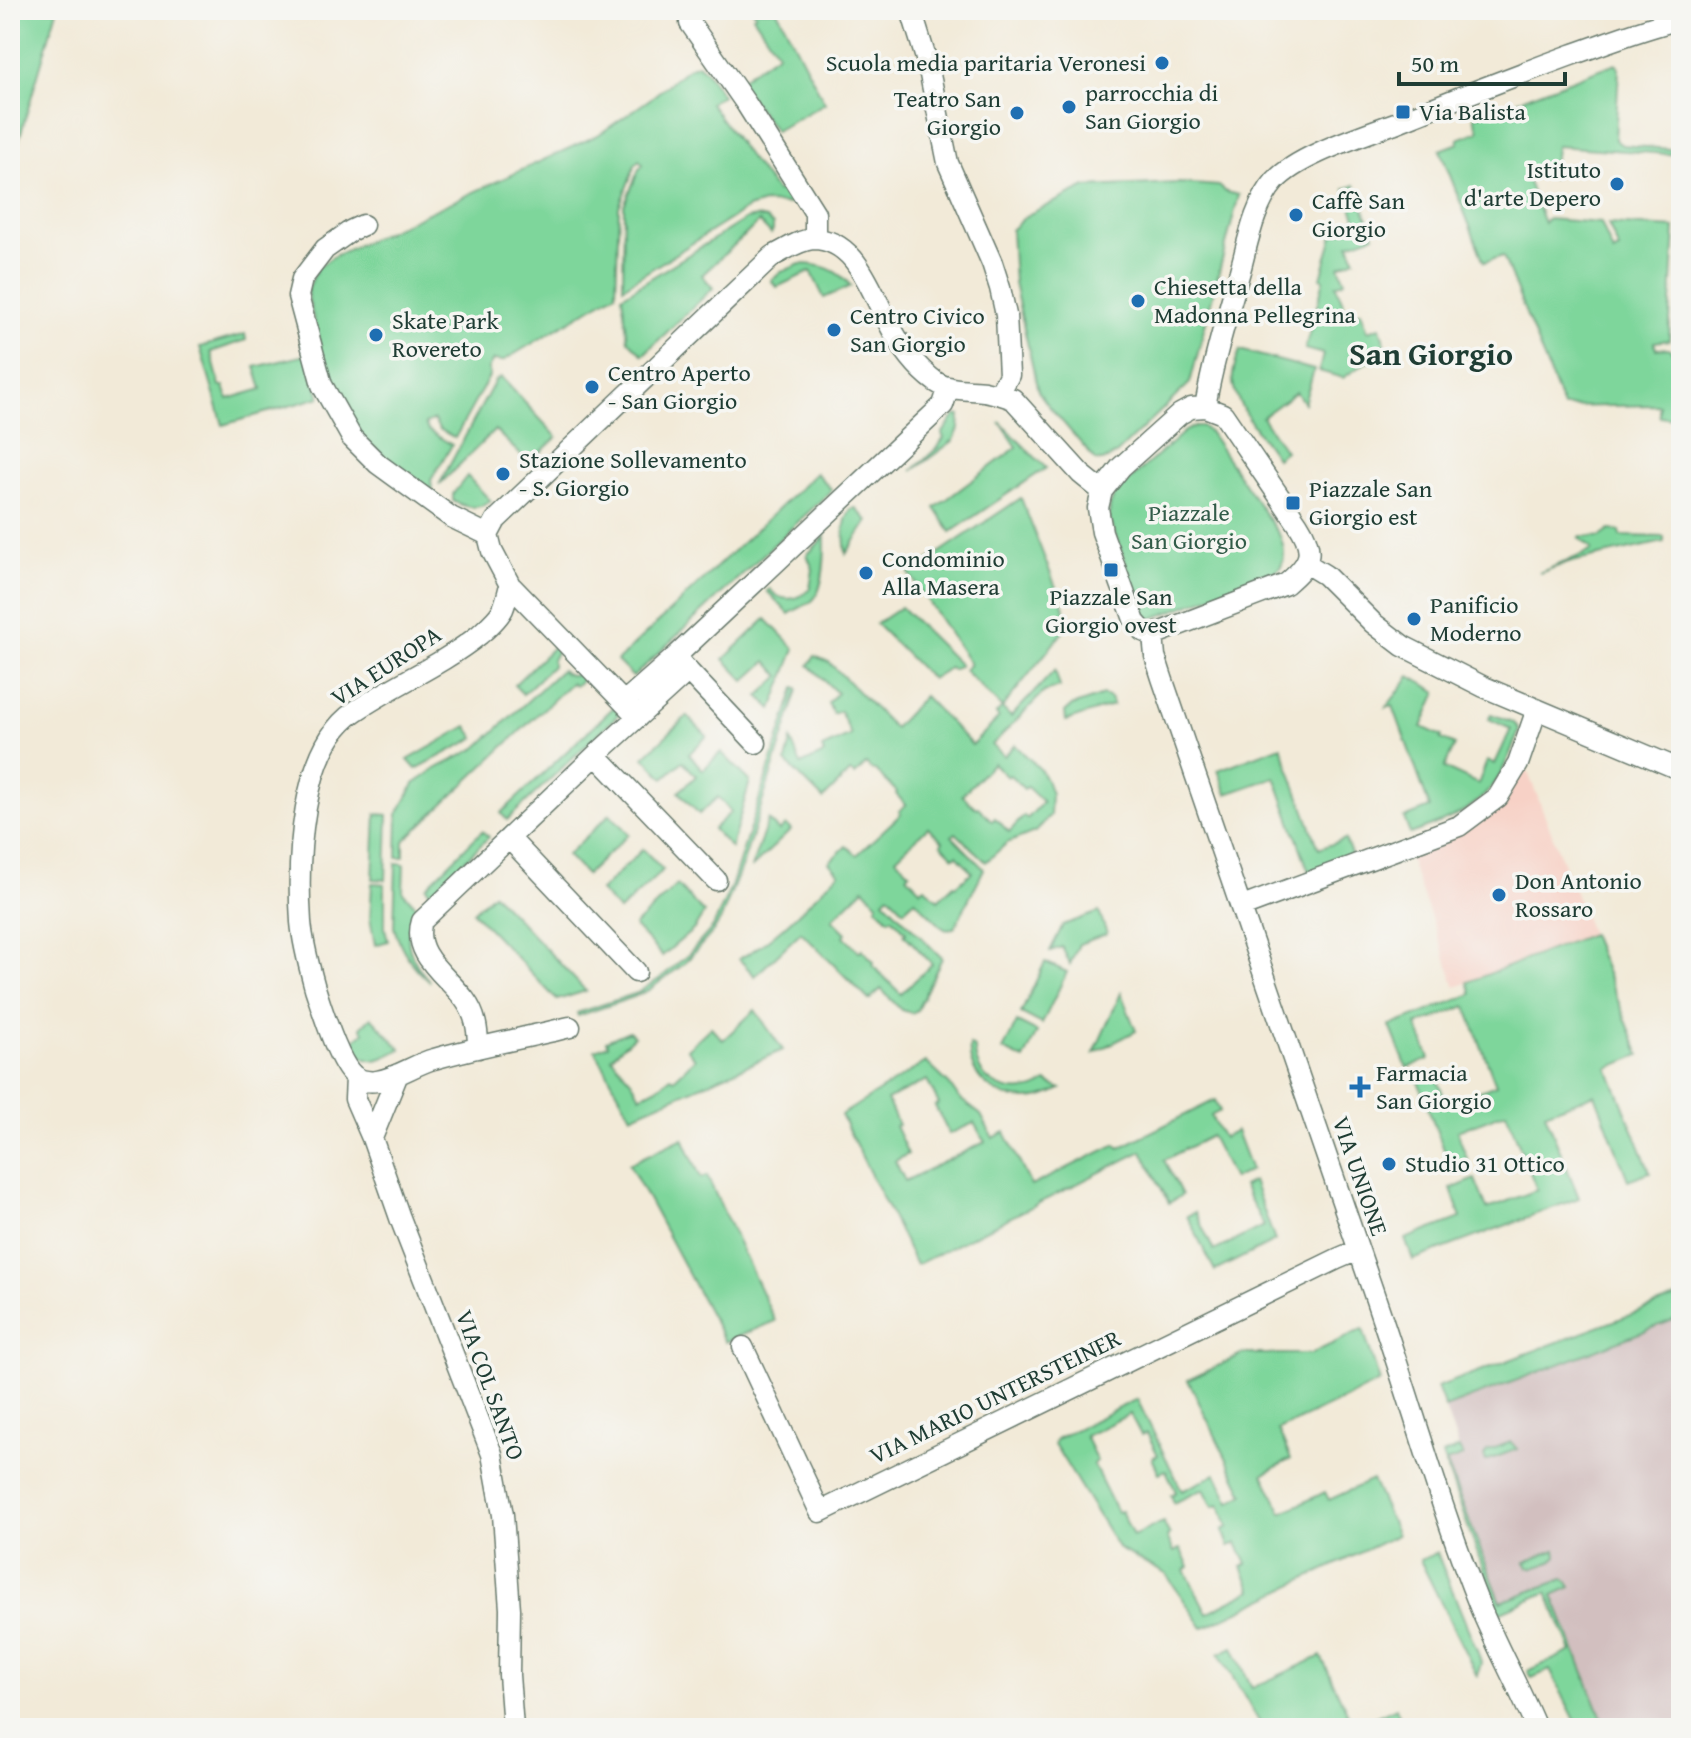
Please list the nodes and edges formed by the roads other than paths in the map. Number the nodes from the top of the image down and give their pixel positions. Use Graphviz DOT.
graph roads {
  1 [pos="911,10"];
  2 [pos="1681,19"];
  3 [pos="690,23"];
  4 [pos="363,225"];
  5 [pos="812,239"];
  6 [pos="949,387"];
  7 [pos="999,394"];
  8 [pos="1205,407"];
  9 [pos="1102,491"];
  10 [pos="488,535"];
  11 [pos="1307,564"];
  12 [pos="510,585"];
  13 [pos="1153,635"];
  14 [pos="684,657"];
  15 [pos="631,709"];
  16 [pos="1537,709"];
  17 [pos="756,743"];
  18 [pos="596,755"];
  19 [pos="1681,770"];
  20 [pos="509,838"];
  21 [pos="716,880"];
  22 [pos="1242,907"];
  23 [pos="636,972"];
  24 [pos="570,1027"];
  25 [pos="478,1048"];
  26 [pos="398,1074"];
  27 [pos="356,1078"];
  28 [pos="372,1138"];
  29 [pos="1358,1250"];
  30 [pos="743,1347"];
  31 [pos="513,1728"];
  32 [pos="1536,1728"];
  1 -- 7 [label="street"];
  2 -- 8 [label="street"];
  3 -- 5 [label="street"];
  4 -- 10 [label="street"];
  5 -- 6 [label="street"];
  5 -- 10 [label="street"];
  6 -- 7 [label="street"];
  6 -- 14 [label="street"];
  7 -- 9 [label="street"];
  8 -- 9 [label="street"];
  8 -- 11 [label="street"];
  9 -- 13 [label="street"];
  10 -- 12 [label="street"];
  11 -- 13 [label="street"];
  11 -- 16 [label="street"];
  12 -- 15 [label="street"];
  12 -- 27 [label="street, VIA EUROPA"];
  13 -- 22 [label="street, VIA UNIONE"];
  14 -- 15 [label="street"];
  14 -- 17 [label="street"];
  15 -- 18 [label="street"];
  16 -- 19 [label="street"];
  16 -- 22 [label="street"];
  18 -- 20 [label="street"];
  18 -- 21 [label="street"];
  20 -- 23 [label="street"];
  20 -- 25 [label="street"];
  22 -- 29 [label="street, VIA UNIONE"];
  24 -- 25 [label="street"];
  25 -- 26 [label="street"];
  26 -- 27 [label="street"];
  26 -- 28 [label="street"];
  27 -- 28 [label="street, VIA COL SANTO"];
  28 -- 31 [label="street, VIA COL SANTO"];
  29 -- 30 [label="street, VIA MARIO UNTERSTEINER"];
  29 -- 32 [label="street, VIA UNIONE"];
}
